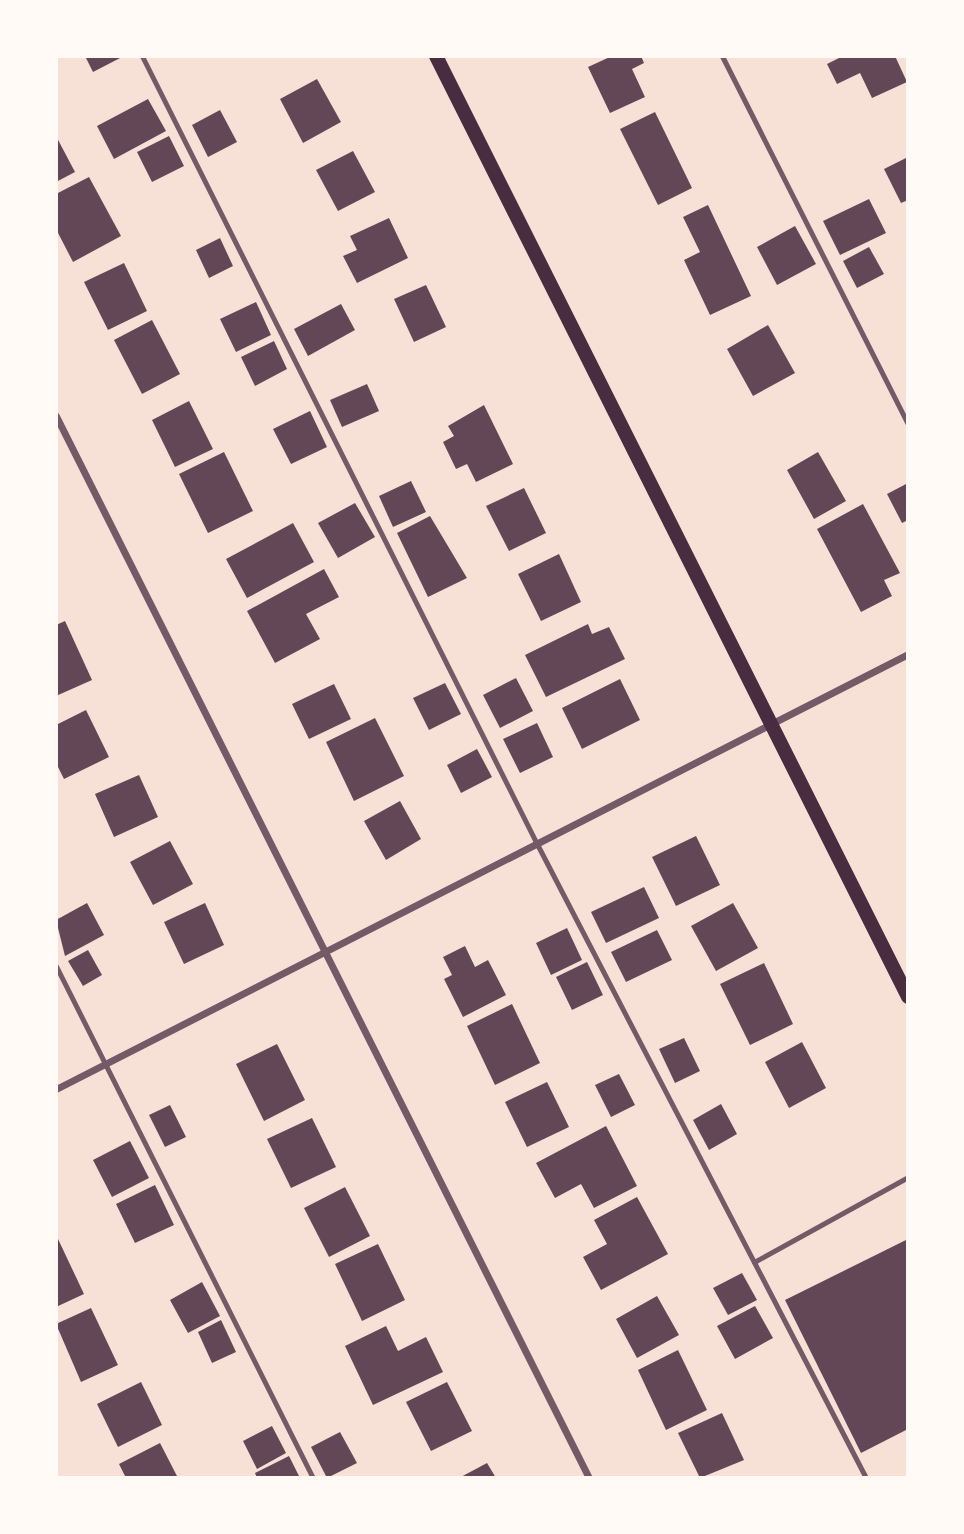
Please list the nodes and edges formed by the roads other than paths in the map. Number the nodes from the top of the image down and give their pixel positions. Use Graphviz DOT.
graph roads {
  1 [pos="142,56"];
  2 [pos="436,56"];
  3 [pos="722,56"];
  4 [pos="56,416"];
  5 [pos="908,425"];
  6 [pos="908,654"];
  7 [pos="771,724"];
  8 [pos="537,844"];
  9 [pos="325,952"];
  10 [pos="56,966"];
  11 [pos="908,997"];
  12 [pos="105,1064"];
  13 [pos="56,1089"];
  14 [pos="908,1177"];
  15 [pos="754,1262"];
  16 [pos="313,1478"];
  17 [pos="589,1478"];
  18 [pos="866,1478"];
  1 -- 8 [label="lane"];
  2 -- 7 [label="main road"];
  3 -- 5 [label="lane"];
  4 -- 9 [label="street"];
  6 -- 7 [label="street"];
  7 -- 8 [label="street"];
  7 -- 11 [label="main road"];
  8 -- 9 [label="street"];
  8 -- 15 [label="lane"];
  9 -- 12 [label="street"];
  9 -- 17 [label="street"];
  10 -- 12 [label="lane"];
  12 -- 13 [label="street"];
  12 -- 16 [label="lane"];
  14 -- 15 [label="lane"];
  15 -- 18 [label="lane"];
}
